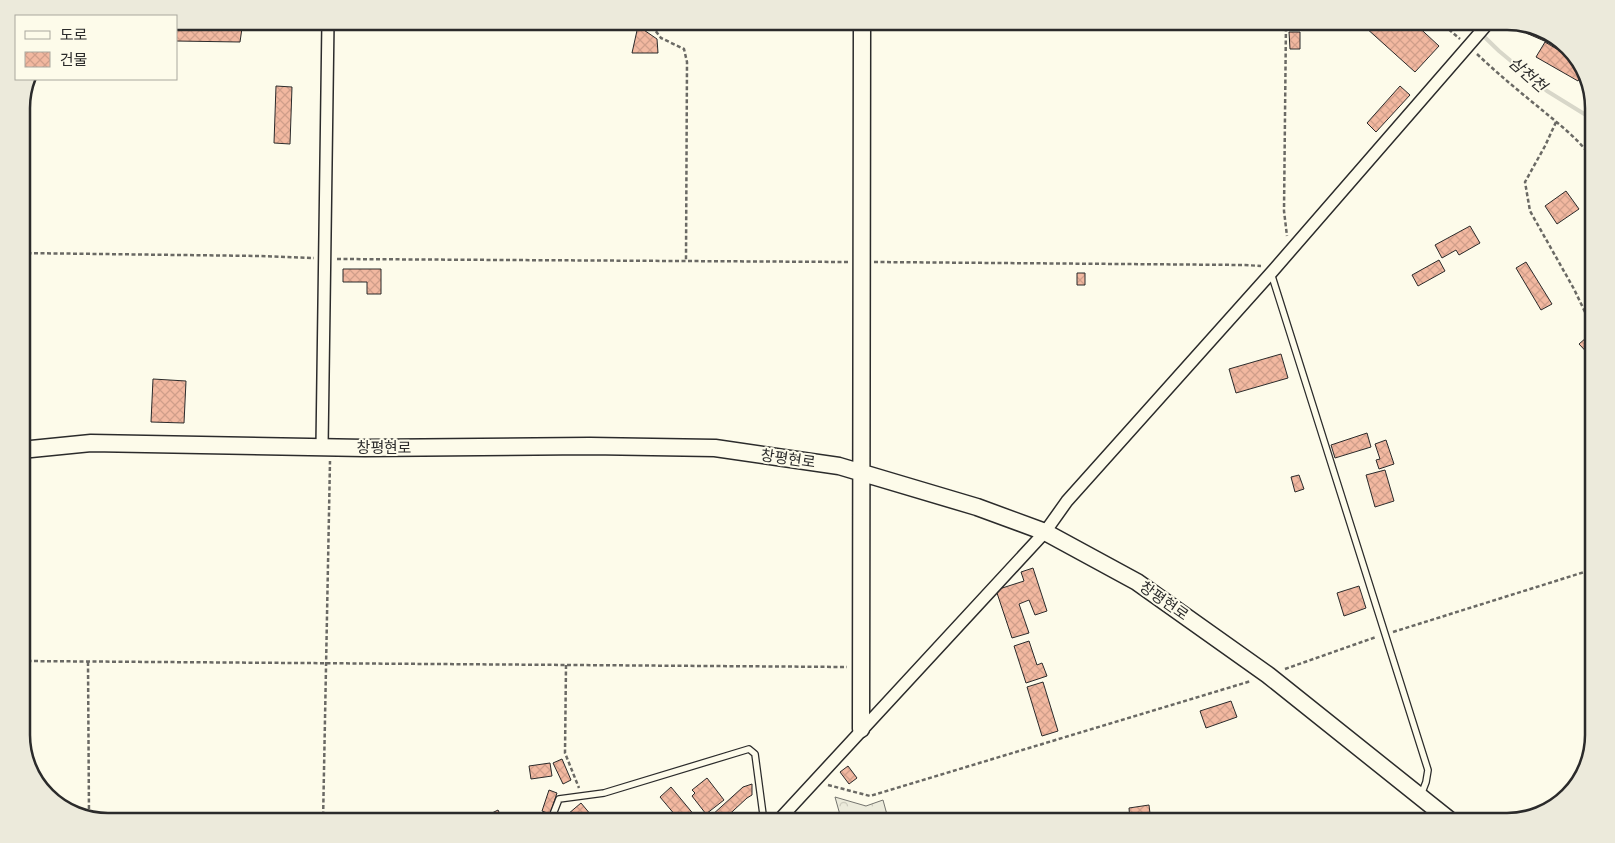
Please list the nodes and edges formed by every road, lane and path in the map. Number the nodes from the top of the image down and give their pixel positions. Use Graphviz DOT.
graph roads {
  1 [pos="328,30"];
  2 [pos="655,30"];
  3 [pos="862,30"];
  4 [pos="1286,30"];
  5 [pos="1450,30"];
  6 [pos="1483,30"];
  7 [pos="1469,46"];
  8 [pos="1556,122"];
  9 [pos="1585,148"];
  10 [pos="1292,249"];
  11 [pos="30,253"];
  12 [pos="325,259"];
  13 [pos="686,260"];
  14 [pos="862,262"];
  15 [pos="1271,273"];
  16 [pos="1585,312"];
  17 [pos="326,447"];
  18 [pos="30,449"];
  19 [pos="860,473"];
  20 [pos="1045,532"];
  21 [pos="1585,573"];
  22 [pos="1385,634"];
  23 [pos="30,661"];
  24 [pos="88,662"];
  25 [pos="326,663"];
  26 [pos="566,665"];
  27 [pos="861,667"];
  28 [pos="1268,675"];
  29 [pos="861,729"];
  30 [pos="814,781"];
  31 [pos="582,795"];
  32 [pos="1420,797"];
  33 [pos="89,810"];
  34 [pos="324,813"];
  35 [pos="554,813"];
  36 [pos="763,813"];
  37 [pos="785,813"];
  38 [pos="1440,813"];
  1 -- 12 [label="street"];
  2 -- 13 [label="path"];
  3 -- 14 [label="main road"];
  4 -- 10 [label="path"];
  5 -- 7 [label="path"];
  6 -- 7 [label="street"];
  7 -- 8 [label="path"];
  7 -- 10 [label="street"];
  8 -- 9 [label="path"];
  8 -- 16 [label="path"];
  10 -- 15 [label="street"];
  11 -- 12 [label="path"];
  12 -- 13 [label="path"];
  12 -- 17 [label="street"];
  13 -- 14 [label="path"];
  14 -- 15 [label="path"];
  14 -- 19 [label="main road"];
  15 -- 20 [label="street"];
  15 -- 22 [label="lane"];
  17 -- 18 [label="main road, 창평현로"];
  17 -- 19 [label="main road, 창평현로"];
  17 -- 25 [label="path"];
  19 -- 20 [label="main road, 창평현로"];
  19 -- 27 [label="main road"];
  20 -- 28 [label="main road, 창평현로"];
  20 -- 29 [label="street"];
  21 -- 22 [label="path"];
  22 -- 28 [label="path"];
  22 -- 32 [label="lane"];
  23 -- 24 [label="path"];
  24 -- 25 [label="path"];
  24 -- 33 [label="path"];
  25 -- 26 [label="path"];
  25 -- 34 [label="path"];
  26 -- 27 [label="path"];
  26 -- 31 [label="path"];
  27 -- 29 [label="main road"];
  28 -- 30 [label="path"];
  28 -- 32 [label="main road, 창평현로"];
  29 -- 30 [label="street"];
  30 -- 37 [label="street"];
  31 -- 35 [label="lane"];
  31 -- 36 [label="lane"];
  32 -- 38 [label="main road, 창평현로"];
}
